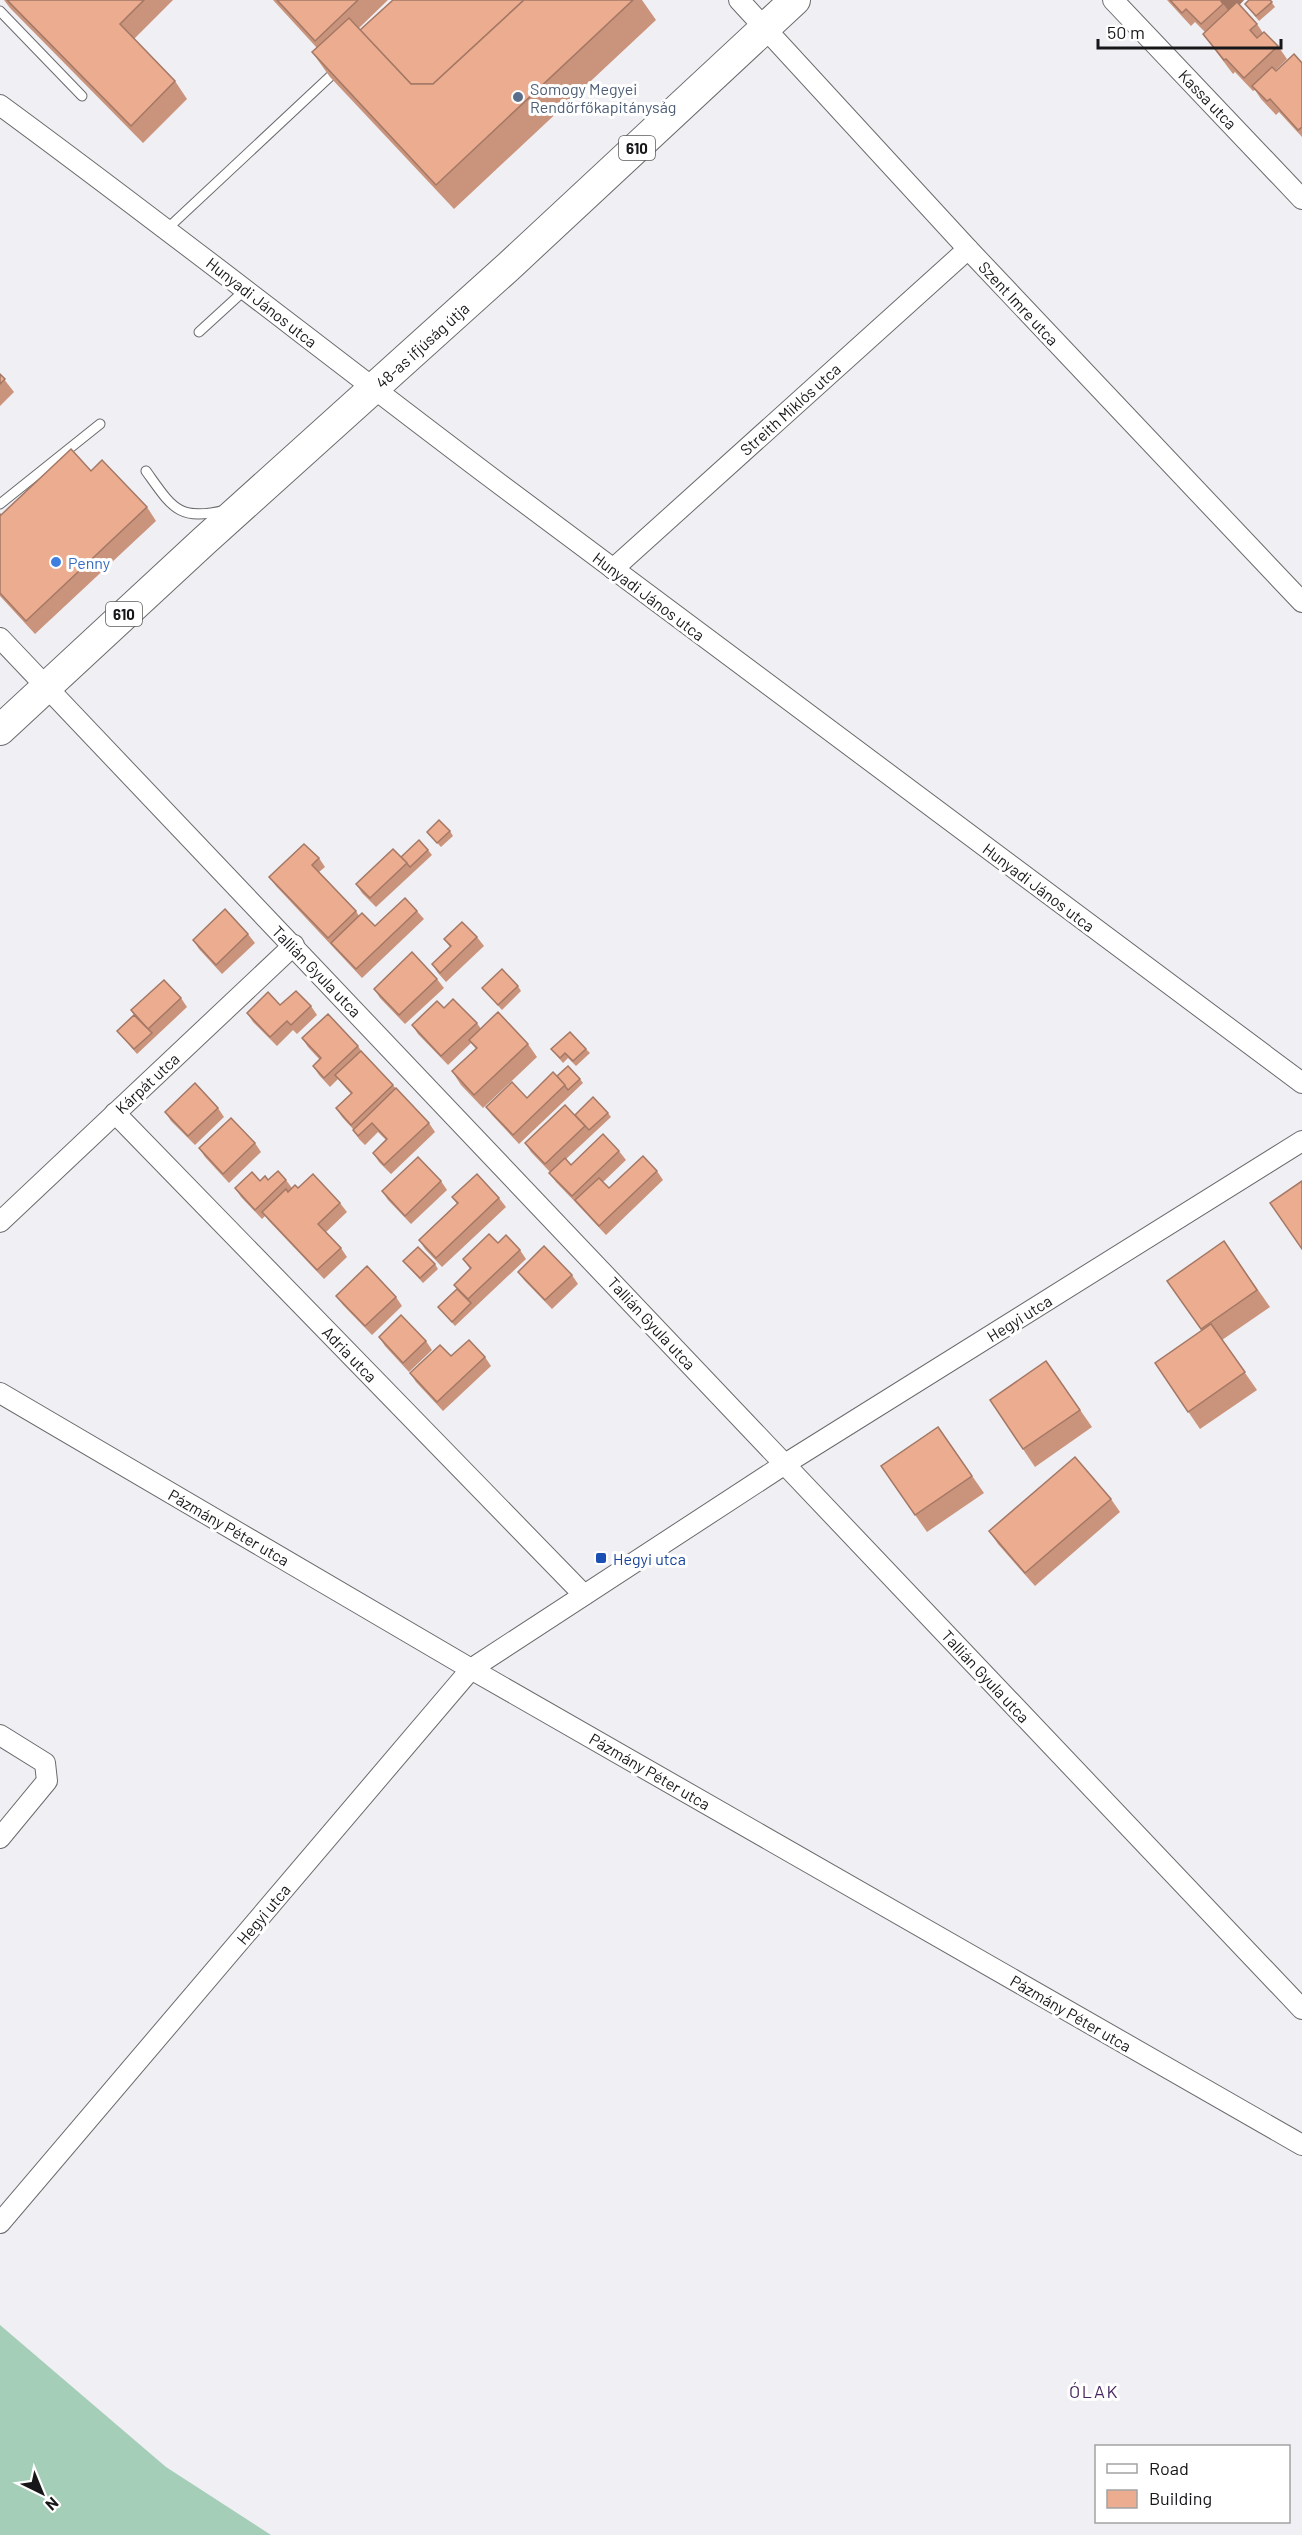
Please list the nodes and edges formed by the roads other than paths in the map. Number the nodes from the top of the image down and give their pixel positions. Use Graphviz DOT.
graph roads {
  1 [pos="739,0"];
  2 [pos="795,0"];
  3 [pos="1113,0"];
  4 [pos="0,11"];
  5 [pos="766,27"];
  6 [pos="341,65"];
  7 [pos="82,96"];
  8 [pos="0,105"];
  9 [pos="1302,199"];
  10 [pos="168,228"];
  11 [pos="968,249"];
  12 [pos="246,289"];
  13 [pos="199,332"];
  14 [pos="373,388"];
  15 [pos="100,424"];
  16 [pos="146,471"];
  17 [pos="249,500"];
  18 [pos="0,504"];
  19 [pos="613,569"];
  20 [pos="1302,602"];
  21 [pos="0,638"];
  22 [pos="45,687"];
  23 [pos="0,730"];
  24 [pos="294,945"];
  25 [pos="1302,1083"];
  26 [pos="115,1113"];
  27 [pos="1302,1141"];
  28 [pos="0,1222"];
  29 [pos="0,1393"];
  30 [pos="785,1464"];
  31 [pos="584,1595"];
  32 [pos="471,1669"];
  33 [pos="0,1734"];
  34 [pos="0,1838"];
  35 [pos="1302,2009"];
  36 [pos="1302,2145"];
  37 [pos="0,2223"];
  1 -- 5 [label="street, Szent Imre utca"];
  2 -- 5 [label="main road, 48-as ifjúság útja / 610"];
  3 -- 9 [label="street, Kassa utca"];
  4 -- 7 [label="lane"];
  5 -- 11 [label="street, Szent Imre utca"];
  5 -- 14 [label="main road, 48-as ifjúság útja / 610"];
  6 -- 10 [label="lane"];
  8 -- 10 [label="street, Hunyadi János utca"];
  10 -- 12 [label="street, Hunyadi János utca"];
  11 -- 19 [label="street, Streith Miklós utca"];
  11 -- 20 [label="street, Szent Imre utca"];
  12 -- 13 [label="lane"];
  12 -- 14 [label="street, Hunyadi János utca"];
  14 -- 17 [label="main road, 48-as ifjúság útja / 610"];
  14 -- 19 [label="street, Hunyadi János utca"];
  15 -- 18 [label="lane"];
  16 -- 17 [label="lane"];
  17 -- 22 [label="main road, 48-as ifjúság útja / 610"];
  19 -- 25 [label="street, Hunyadi János utca"];
  21 -- 22 [label="street, Tallián Gyula utca"];
  22 -- 23 [label="main road, 610"];
  22 -- 24 [label="street, Tallián Gyula utca"];
  24 -- 26 [label="street, Kárpát utca"];
  24 -- 30 [label="street, Tallián Gyula utca"];
  26 -- 28 [label="street, Kárpát utca"];
  26 -- 31 [label="street, Adria utca"];
  27 -- 30 [label="street, Hegyi utca"];
  29 -- 32 [label="street, Pázmány Péter utca"];
  30 -- 31 [label="street, Hegyi utca"];
  30 -- 35 [label="street, Tallián Gyula utca"];
  31 -- 32 [label="street, Hegyi utca"];
  32 -- 36 [label="street, Pázmány Péter utca"];
  32 -- 37 [label="street, Hegyi utca"];
  33 -- 34 [label="street"];
}
